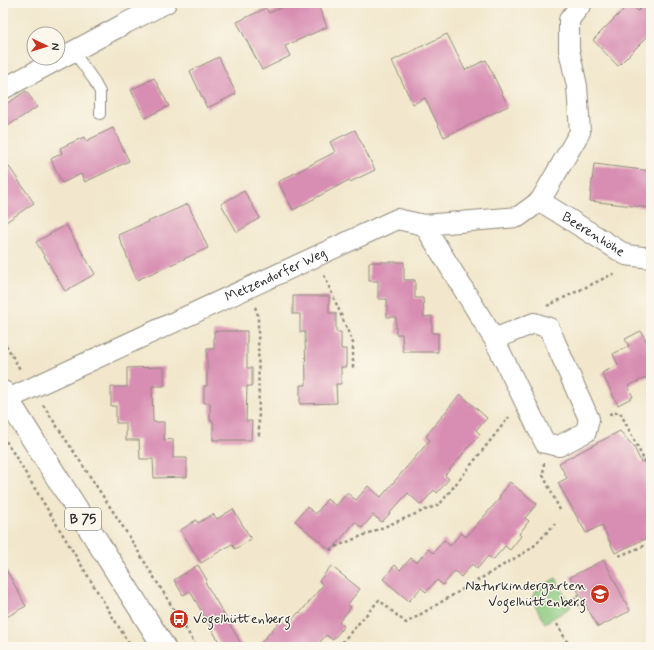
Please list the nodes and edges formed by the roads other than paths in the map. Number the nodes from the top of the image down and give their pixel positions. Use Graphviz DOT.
graph roads {
  1 [pos="166,3"];
  2 [pos="582,3"];
  3 [pos="73,51"];
  4 [pos="3,89"];
  5 [pos="100,114"];
  6 [pos="540,200"];
  7 [pos="424,225"];
  8 [pos="651,258"];
  9 [pos="494,339"];
  10 [pos="5,396"];
  11 [pos="164,647"];
  1 -- 3 [label="street"];
  2 -- 6 [label="street"];
  3 -- 4 [label="street"];
  3 -- 5 [label="lane"];
  6 -- 7 [label="street, Metzendorfer Weg"];
  6 -- 8 [label="street, Beerenhöhe"];
  7 -- 9 [label="street"];
  7 -- 10 [label="street, Metzendorfer Weg"];
  9 -- 9 [label="street"];
  10 -- 11 [label="main road, B 75"];
}
